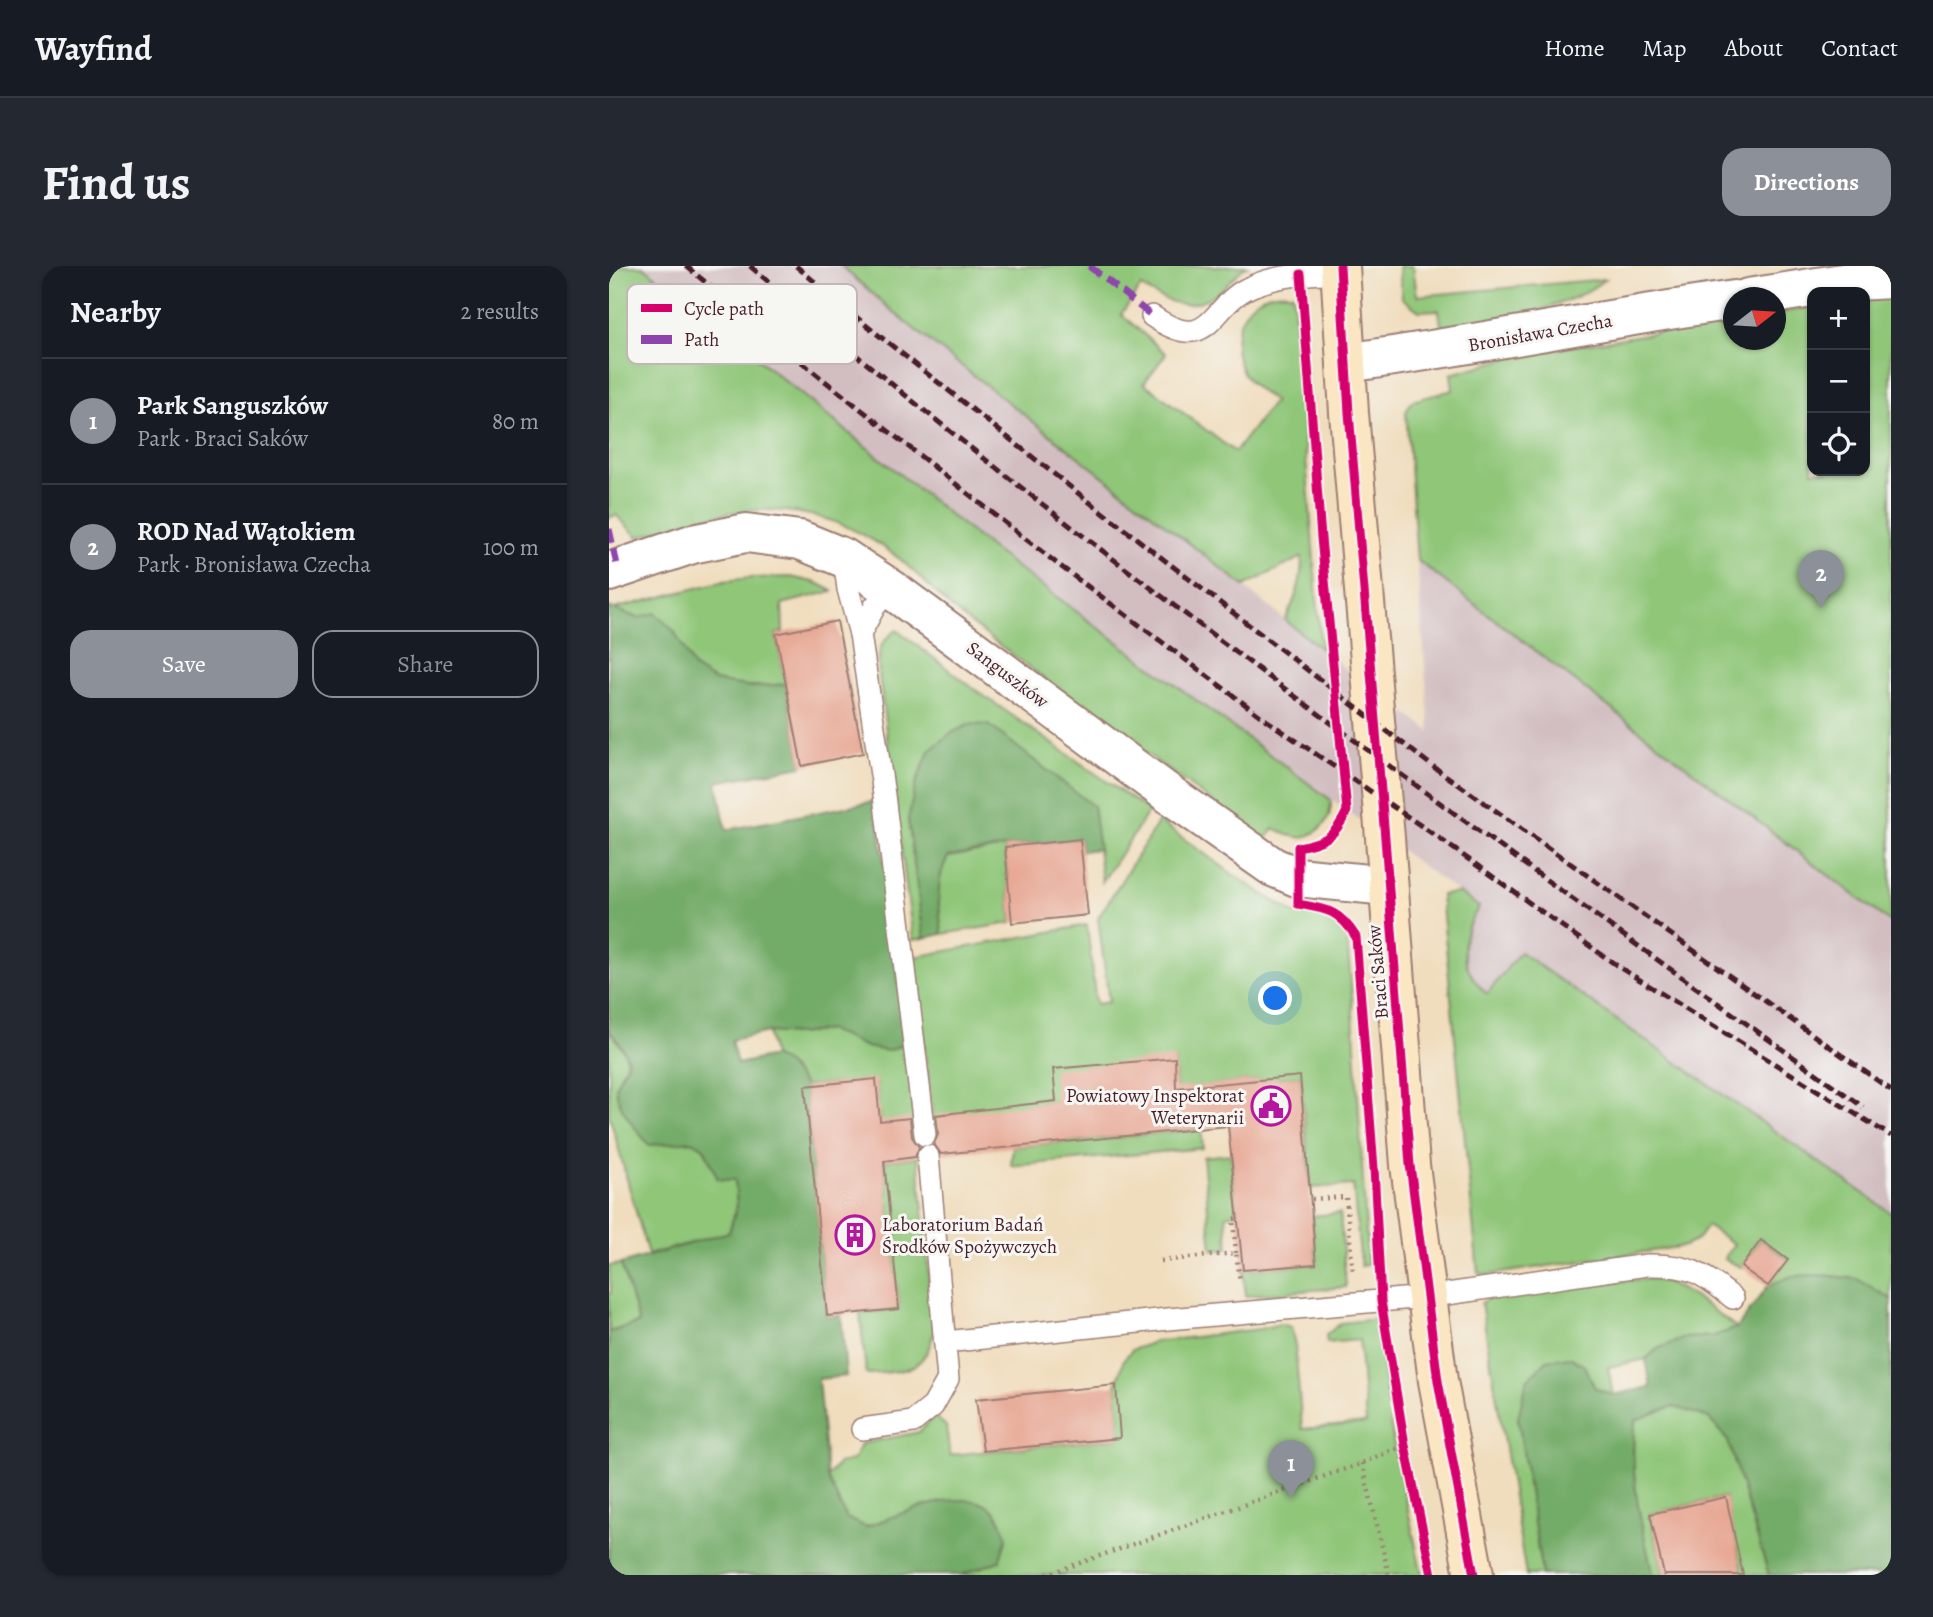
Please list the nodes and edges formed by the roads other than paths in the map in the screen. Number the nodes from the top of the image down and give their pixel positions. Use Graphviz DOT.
graph roads {
  1 [pos="1340,269"];
  2 [pos="1891,279"];
  3 [pos="1786,292"];
  4 [pos="1723,302"];
  5 [pos="1152,316"];
  6 [pos="1346,363"];
  7 [pos="844,558"];
  8 [pos="609,572"];
  9 [pos="891,589"];
  10 [pos="860,634"];
  11 [pos="1388,886"];
  12 [pos="1426,1297"];
  13 [pos="1733,1298"];
  14 [pos="945,1342"];
  15 [pos="862,1429"];
  16 [pos="1474,1575"];
  1 -- 5 [label="lane"];
  1 -- 6 [label="street, Braci Saków"];
  2 -- 3 [label="street"];
  4 -- 6 [label="street, Bronisława Czecha"];
  6 -- 11 [label="street, Braci Saków"];
  7 -- 8 [label="street, Sanguszków"];
  7 -- 9 [label="street, Sanguszków"];
  7 -- 10 [label="lane"];
  9 -- 10 [label="lane"];
  9 -- 11 [label="street, Sanguszków"];
  10 -- 14 [label="lane"];
  11 -- 12 [label="street, Braci Saków"];
  12 -- 13 [label="lane"];
  12 -- 14 [label="lane"];
  12 -- 16 [label="street, Braci Saków"];
  14 -- 15 [label="lane"];
}
